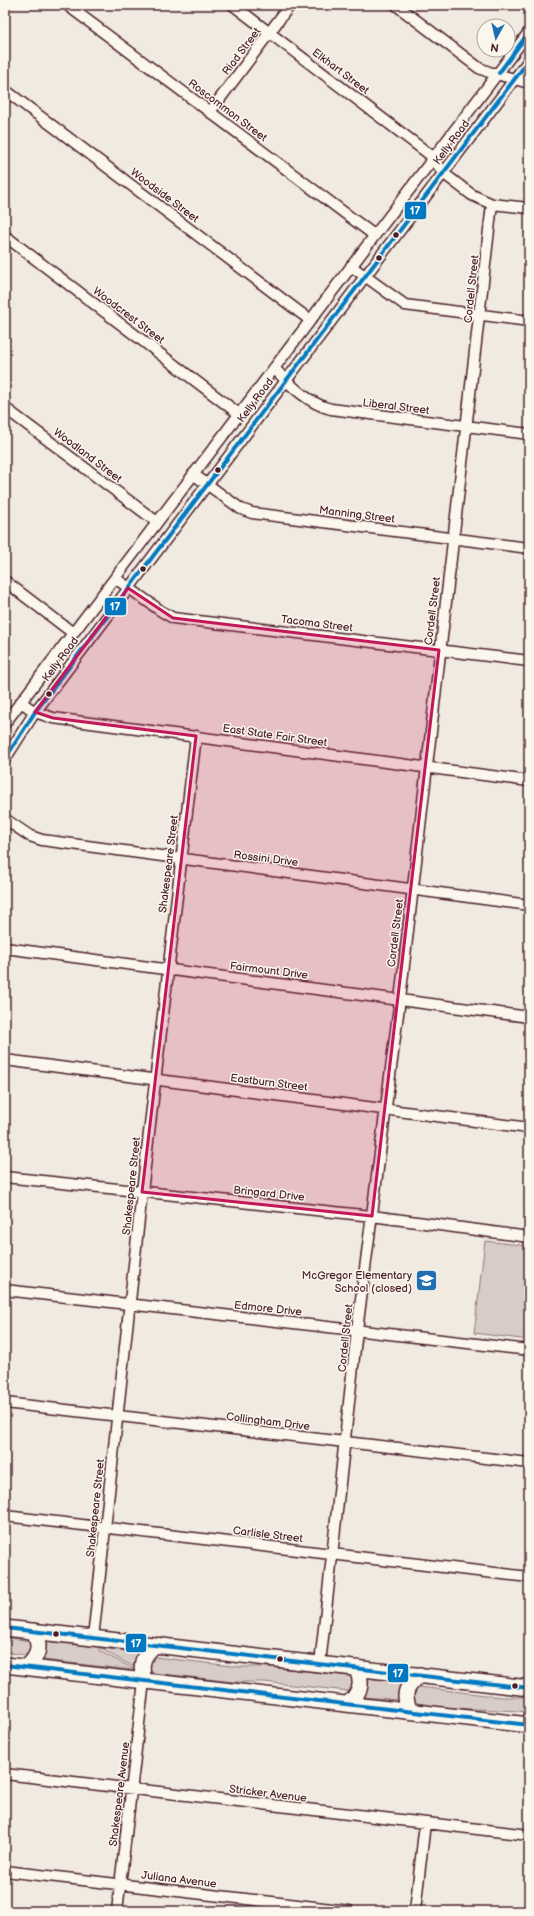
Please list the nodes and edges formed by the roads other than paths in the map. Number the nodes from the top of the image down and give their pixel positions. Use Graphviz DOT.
graph roads {
  1 [pos="67,5"];
  2 [pos="233,5"];
  3 [pos="290,5"];
  4 [pos="396,5"];
  5 [pos="270,32"];
  6 [pos="529,32"];
  7 [pos="529,60"];
  8 [pos="499,74"];
  9 [pos="515,79"];
  10 [pos="529,83"];
  11 [pos="5,90"];
  12 [pos="210,112"];
  13 [pos="433,158"];
  14 [pos="443,173"];
  15 [pos="492,204"];
  16 [pos="529,208"];
  17 [pos="374,235"];
  18 [pos="5,236"];
  19 [pos="351,266"];
  20 [pos="364,276"];
  21 [pos="480,315"];
  22 [pos="310,320"];
  23 [pos="529,321"];
  24 [pos="274,368"];
  25 [pos="286,380"];
  26 [pos="5,408"];
  27 [pos="239,414"];
  28 [pos="466,427"];
  29 [pos="529,434"];
  30 [pos="193,474"];
  31 [pos="207,484"];
  32 [pos="157,522"];
  33 [pos="453,538"];
  34 [pos="529,548"];
  35 [pos="115,578"];
  36 [pos="5,581"];
  37 [pos="128,588"];
  38 [pos="73,633"];
  39 [pos="439,650"];
  40 [pos="529,661"];
  41 [pos="21,702"];
  42 [pos="35,712"];
  43 [pos="5,723"];
  44 [pos="196,736"];
  45 [pos="5,759"];
  46 [pos="426,767"];
  47 [pos="529,781"];
  48 [pos="5,819"];
  49 [pos="180,858"];
  50 [pos="413,889"];
  51 [pos="529,905"];
  52 [pos="5,948"];
  53 [pos="168,969"];
  54 [pos="400,999"];
  55 [pos="529,1016"];
  56 [pos="5,1060"];
  57 [pos="155,1080"];
  58 [pos="385,1109"];
  59 [pos="529,1128"];
  60 [pos="5,1177"];
  61 [pos="142,1192"];
  62 [pos="372,1216"];
  63 [pos="529,1237"];
  64 [pos="5,1290"];
  65 [pos="129,1304"];
  66 [pos="358,1330"];
  67 [pos="529,1350"];
  68 [pos="5,1402"];
  69 [pos="118,1415"];
  70 [pos="345,1442"];
  71 [pos="529,1463"];
  72 [pos="5,1516"];
  73 [pos="106,1527"];
  74 [pos="332,1554"];
  75 [pos="529,1577"];
  76 [pos="5,1628"];
  77 [pos="34,1631"];
  78 [pos="93,1638"];
  79 [pos="155,1645"];
  80 [pos="320,1664"];
  81 [pos="5,1665"];
  82 [pos="27,1667"];
  83 [pos="356,1668"];
  84 [pos="420,1675"];
  85 [pos="144,1681"];
  86 [pos="529,1688"];
  87 [pos="348,1704"];
  88 [pos="410,1711"];
  89 [pos="529,1725"];
  90 [pos="5,1774"];
  91 [pos="132,1789"];
  92 [pos="425,1823"];
  93 [pos="529,1835"];
  94 [pos="5,1871"];
  95 [pos="121,1884"];
  96 [pos="117,1911"];
  97 [pos="349,1911"];
  98 [pos="415,1911"];
  1 -- 12 [label="street, Roscommon Street"];
  2 -- 5 [label="street, Elkhart Street"];
  3 -- 5 [label="street, Riad Street"];
  4 -- 8 [label="street"];
  5 -- 12 [label="street, Riad Street"];
  5 -- 13 [label="street, Elkhart Street"];
  6 -- 8 [label="street, Kelly Road"];
  7 -- 9 [label="street, Kelly Road"];
  8 -- 9 [label="street"];
  8 -- 13 [label="street, Kelly Road"];
  9 -- 10 [label="street"];
  9 -- 14 [label="street, Kelly Road"];
  11 -- 22 [label="street, Woodside Street"];
  12 -- 17 [label="street, Roscommon Street"];
  13 -- 14 [label="street, Elkhart Street"];
  13 -- 17 [label="street, Kelly Road"];
  14 -- 15 [label="street, Elkhart Street"];
  14 -- 20 [label="street, Kelly Road"];
  15 -- 16 [label="street, Elkhart Street"];
  15 -- 21 [label="street, Cordell Street"];
  17 -- 19 [label="street, Kelly Road"];
  18 -- 27 [label="street, Woodcrest Street"];
  19 -- 20 [label="street"];
  19 -- 22 [label="street, Kelly Road"];
  20 -- 21 [label="street"];
  20 -- 25 [label="street, Kelly Road"];
  21 -- 23 [label="street"];
  21 -- 28 [label="street, Cordell Street"];
  22 -- 24 [label="street, Kelly Road"];
  24 -- 25 [label="street, Liberal Street"];
  24 -- 27 [label="street, Kelly Road"];
  25 -- 28 [label="street, Liberal Street"];
  25 -- 31 [label="street, Kelly Road"];
  26 -- 32 [label="street, Woodland Street"];
  27 -- 30 [label="street, Kelly Road"];
  28 -- 29 [label="street, Liberal Street"];
  28 -- 33 [label="street, Cordell Street"];
  30 -- 31 [label="street, Manning Street"];
  30 -- 32 [label="street, Kelly Road"];
  31 -- 33 [label="street, Manning Street"];
  31 -- 37 [label="street, Kelly Road"];
  32 -- 35 [label="street, Kelly Road"];
  33 -- 34 [label="street, Manning Street"];
  33 -- 39 [label="street, Cordell Street"];
  35 -- 37 [label="street, Tacoma Street"];
  35 -- 38 [label="street, Kelly Road"];
  36 -- 38 [label="street"];
  37 -- 39 [label="street, Tacoma Street"];
  37 -- 42 [label="street, Kelly Road"];
  38 -- 41 [label="street, Kelly Road"];
  39 -- 40 [label="street, Tacoma Street"];
  39 -- 46 [label="street, Cordell Street"];
  41 -- 42 [label="street, East State Fair Street"];
  41 -- 43 [label="street, Kelly Road"];
  42 -- 44 [label="street, East State Fair Street"];
  42 -- 45 [label="street, Kelly Road"];
  44 -- 46 [label="street, East State Fair Street"];
  44 -- 49 [label="street, Shakespeare Street"];
  46 -- 47 [label="street, East State Fair Street"];
  46 -- 50 [label="street, Cordell Street"];
  48 -- 49 [label="street, Rossini Drive"];
  49 -- 50 [label="street, Rossini Drive"];
  49 -- 53 [label="street, Shakespeare Street"];
  50 -- 51 [label="street, Rossini Drive"];
  50 -- 54 [label="street, Cordell Street"];
  52 -- 53 [label="street, Fairmount Drive"];
  53 -- 54 [label="street, Fairmount Drive"];
  53 -- 57 [label="street, Shakespeare Street"];
  54 -- 55 [label="street, Fairmount Drive"];
  54 -- 58 [label="street, Cordell Street"];
  56 -- 57 [label="street, Eastburn Street"];
  57 -- 58 [label="street, Eastburn Street"];
  57 -- 61 [label="street, Shakespeare Street"];
  58 -- 59 [label="street, Eastburn Street"];
  58 -- 62 [label="street, Cordell Street"];
  60 -- 61 [label="street, Bringard Drive"];
  61 -- 62 [label="street, Bringard Drive"];
  61 -- 65 [label="street, Shakespeare Street"];
  62 -- 63 [label="street, Bringard Drive"];
  62 -- 66 [label="street, Cordell Street"];
  64 -- 65 [label="street, Edmore Drive"];
  65 -- 66 [label="street, Edmore Drive"];
  65 -- 69 [label="street, Shakespeare Street"];
  66 -- 67 [label="street, Edmore Drive"];
  66 -- 70 [label="street, Cordell Street"];
  68 -- 69 [label="street, Collingham Drive"];
  69 -- 70 [label="street, Collingham Drive"];
  69 -- 73 [label="street, Shakespeare Street"];
  70 -- 71 [label="street, Collingham Drive"];
  70 -- 74 [label="street, Cordell Street"];
  72 -- 73 [label="street, Carlisle Street"];
  73 -- 74 [label="street, Carlisle Street"];
  73 -- 78 [label="street, Shakespeare Street"];
  74 -- 75 [label="street, Carlisle Street"];
  74 -- 80 [label="street, Cordell Street"];
  76 -- 77 [label="highway"];
  77 -- 78 [label="highway"];
  77 -- 82 [label="highway"];
  78 -- 79 [label="highway"];
  79 -- 80 [label="highway"];
  79 -- 85 [label="highway"];
  80 -- 83 [label="highway"];
  81 -- 82 [label="highway"];
  82 -- 85 [label="highway"];
  83 -- 84 [label="highway"];
  83 -- 87 [label="highway"];
  84 -- 86 [label="highway"];
  84 -- 88 [label="highway"];
  85 -- 87 [label="highway"];
  85 -- 91 [label="street, Shakespeare Avenue"];
  87 -- 88 [label="highway"];
  88 -- 89 [label="highway"];
  90 -- 91 [label="street, Stricker Avenue"];
  91 -- 92 [label="street, Stricker Avenue"];
  91 -- 95 [label="street, Shakespeare Avenue"];
  92 -- 93 [label="street, Stricker Avenue"];
  92 -- 98 [label="street"];
  94 -- 95 [label="street, Juliana Avenue"];
  95 -- 96 [label="street, Shakespeare Avenue"];
  95 -- 97 [label="street, Juliana Avenue"];
}
